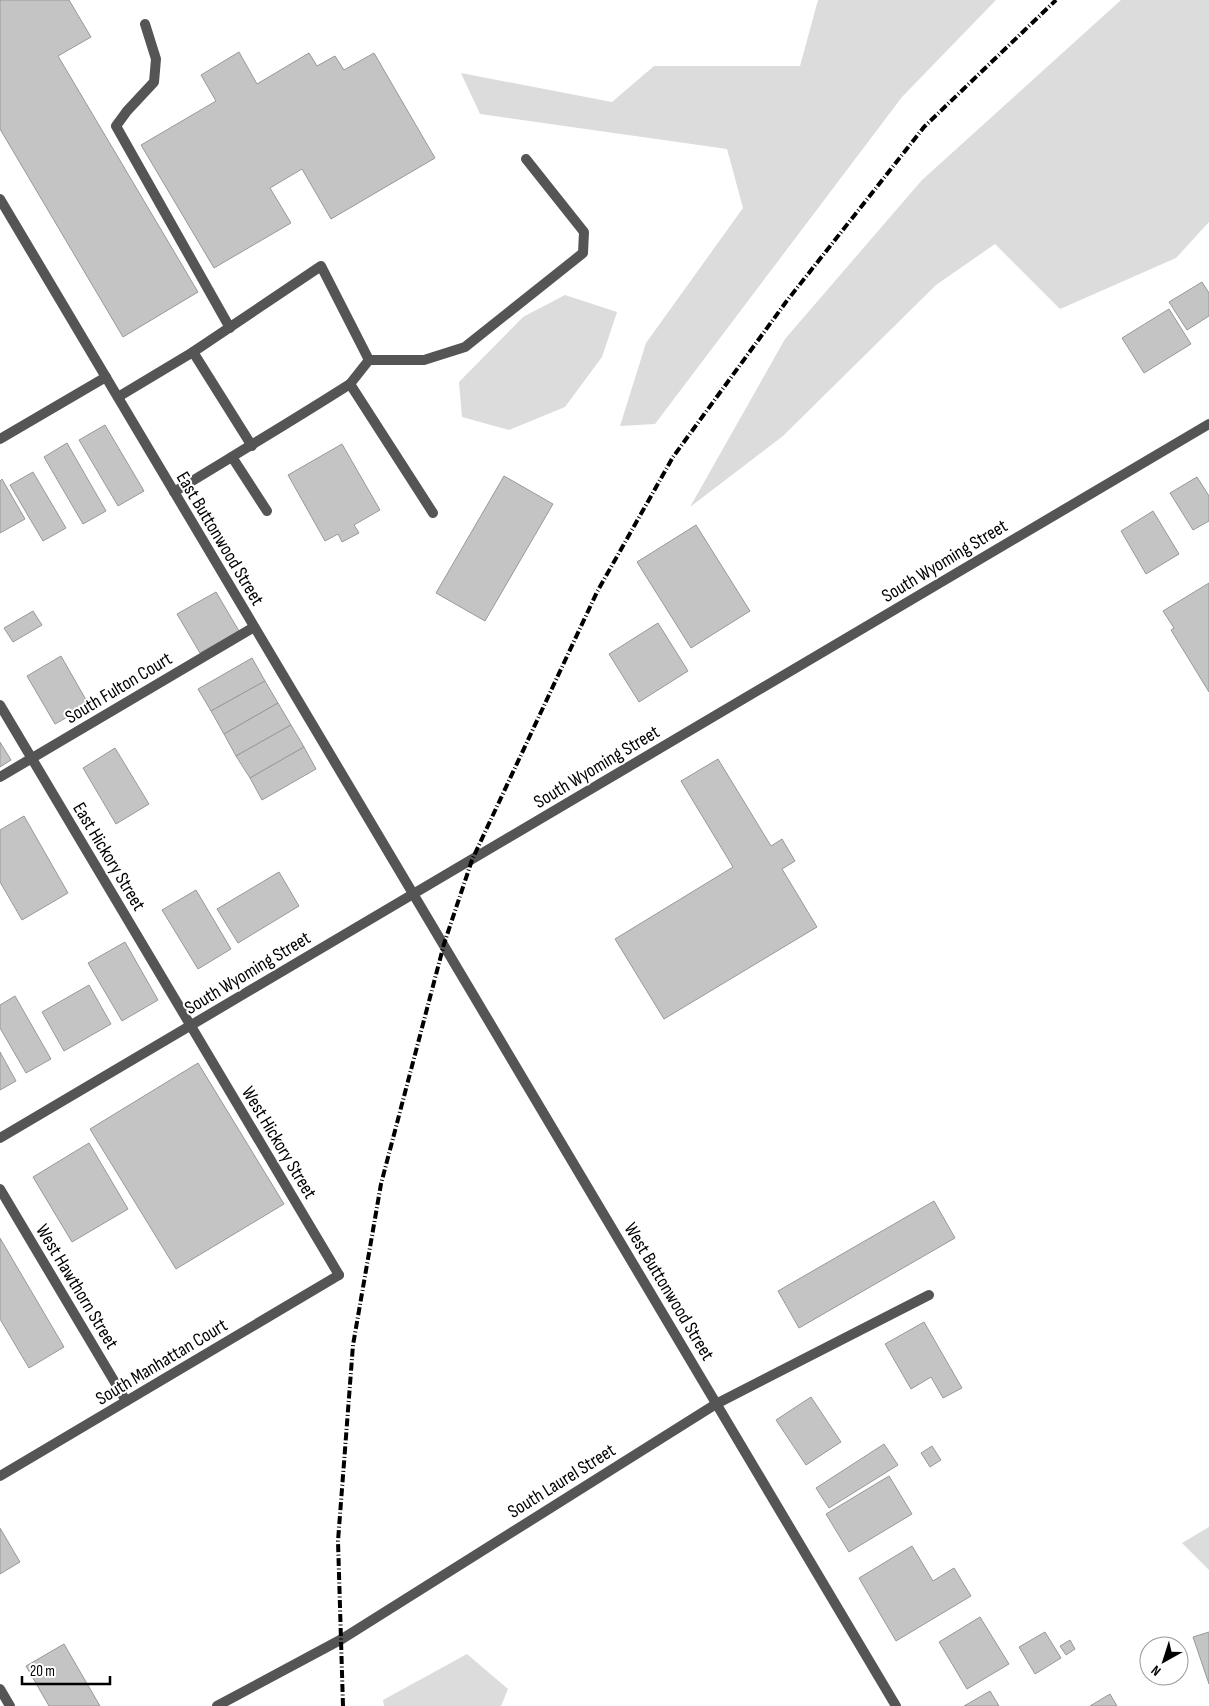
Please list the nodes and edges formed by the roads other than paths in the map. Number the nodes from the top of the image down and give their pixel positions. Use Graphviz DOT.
graph roads {
  1 [pos="145,24"];
  2 [pos="526,159"];
  3 [pos="0,199"];
  4 [pos="230,328"];
  5 [pos="193,352"];
  6 [pos="369,360"];
  7 [pos="106,377"];
  8 [pos="350,384"];
  9 [pos="118,397"];
  10 [pos="1209,424"];
  11 [pos="0,439"];
  12 [pos="252,446"];
  13 [pos="232,457"];
  14 [pos="174,492"];
  15 [pos="267,511"];
  16 [pos="433,513"];
  17 [pos="254,627"];
  18 [pos="0,705"];
  19 [pos="32,758"];
  20 [pos="0,777"];
  21 [pos="413,894"];
  22 [pos="191,1026"];
  23 [pos="0,1138"];
  24 [pos="0,1189"];
  25 [pos="339,1275"];
  26 [pos="929,1295"];
  27 [pos="126,1401"];
  28 [pos="716,1404"];
  29 [pos="0,1476"];
  30 [pos="0,1689"];
  31 [pos="10,1706"];
  32 [pos="218,1706"];
  33 [pos="896,1706"];
  1 -- 4 [label="street"];
  2 -- 6 [label="street"];
  3 -- 7 [label="street, East Buttonwood Street"];
  4 -- 5 [label="street"];
  4 -- 6 [label="street"];
  5 -- 9 [label="street"];
  5 -- 12 [label="street"];
  6 -- 8 [label="street"];
  7 -- 9 [label="street, East Buttonwood Street"];
  7 -- 11 [label="street"];
  8 -- 12 [label="street"];
  8 -- 16 [label="street"];
  9 -- 14 [label="street, East Buttonwood Street"];
  10 -- 21 [label="street, South Wyoming Street"];
  12 -- 13 [label="street"];
  13 -- 14 [label="street"];
  13 -- 15 [label="street"];
  14 -- 17 [label="street, East Buttonwood Street"];
  17 -- 19 [label="street, South Fulton Court"];
  17 -- 21 [label="street, East Buttonwood Street"];
  18 -- 19 [label="street, East Hickory Street"];
  19 -- 20 [label="street, South Fulton Court"];
  19 -- 22 [label="street, East Hickory Street"];
  21 -- 22 [label="street, South Wyoming Street"];
  21 -- 28 [label="street, West Buttonwood Street"];
  22 -- 23 [label="street, South Wyoming Street"];
  22 -- 25 [label="street, West Hickory Street"];
  24 -- 27 [label="street, West Hawthorn Street"];
  25 -- 27 [label="street, South Manhattan Court"];
  26 -- 28 [label="street, South Laurel Street"];
  27 -- 29 [label="street, South Manhattan Court"];
  28 -- 32 [label="street, South Laurel Street"];
  28 -- 33 [label="street, West Buttonwood Street"];
  30 -- 31 [label="street"];
}
